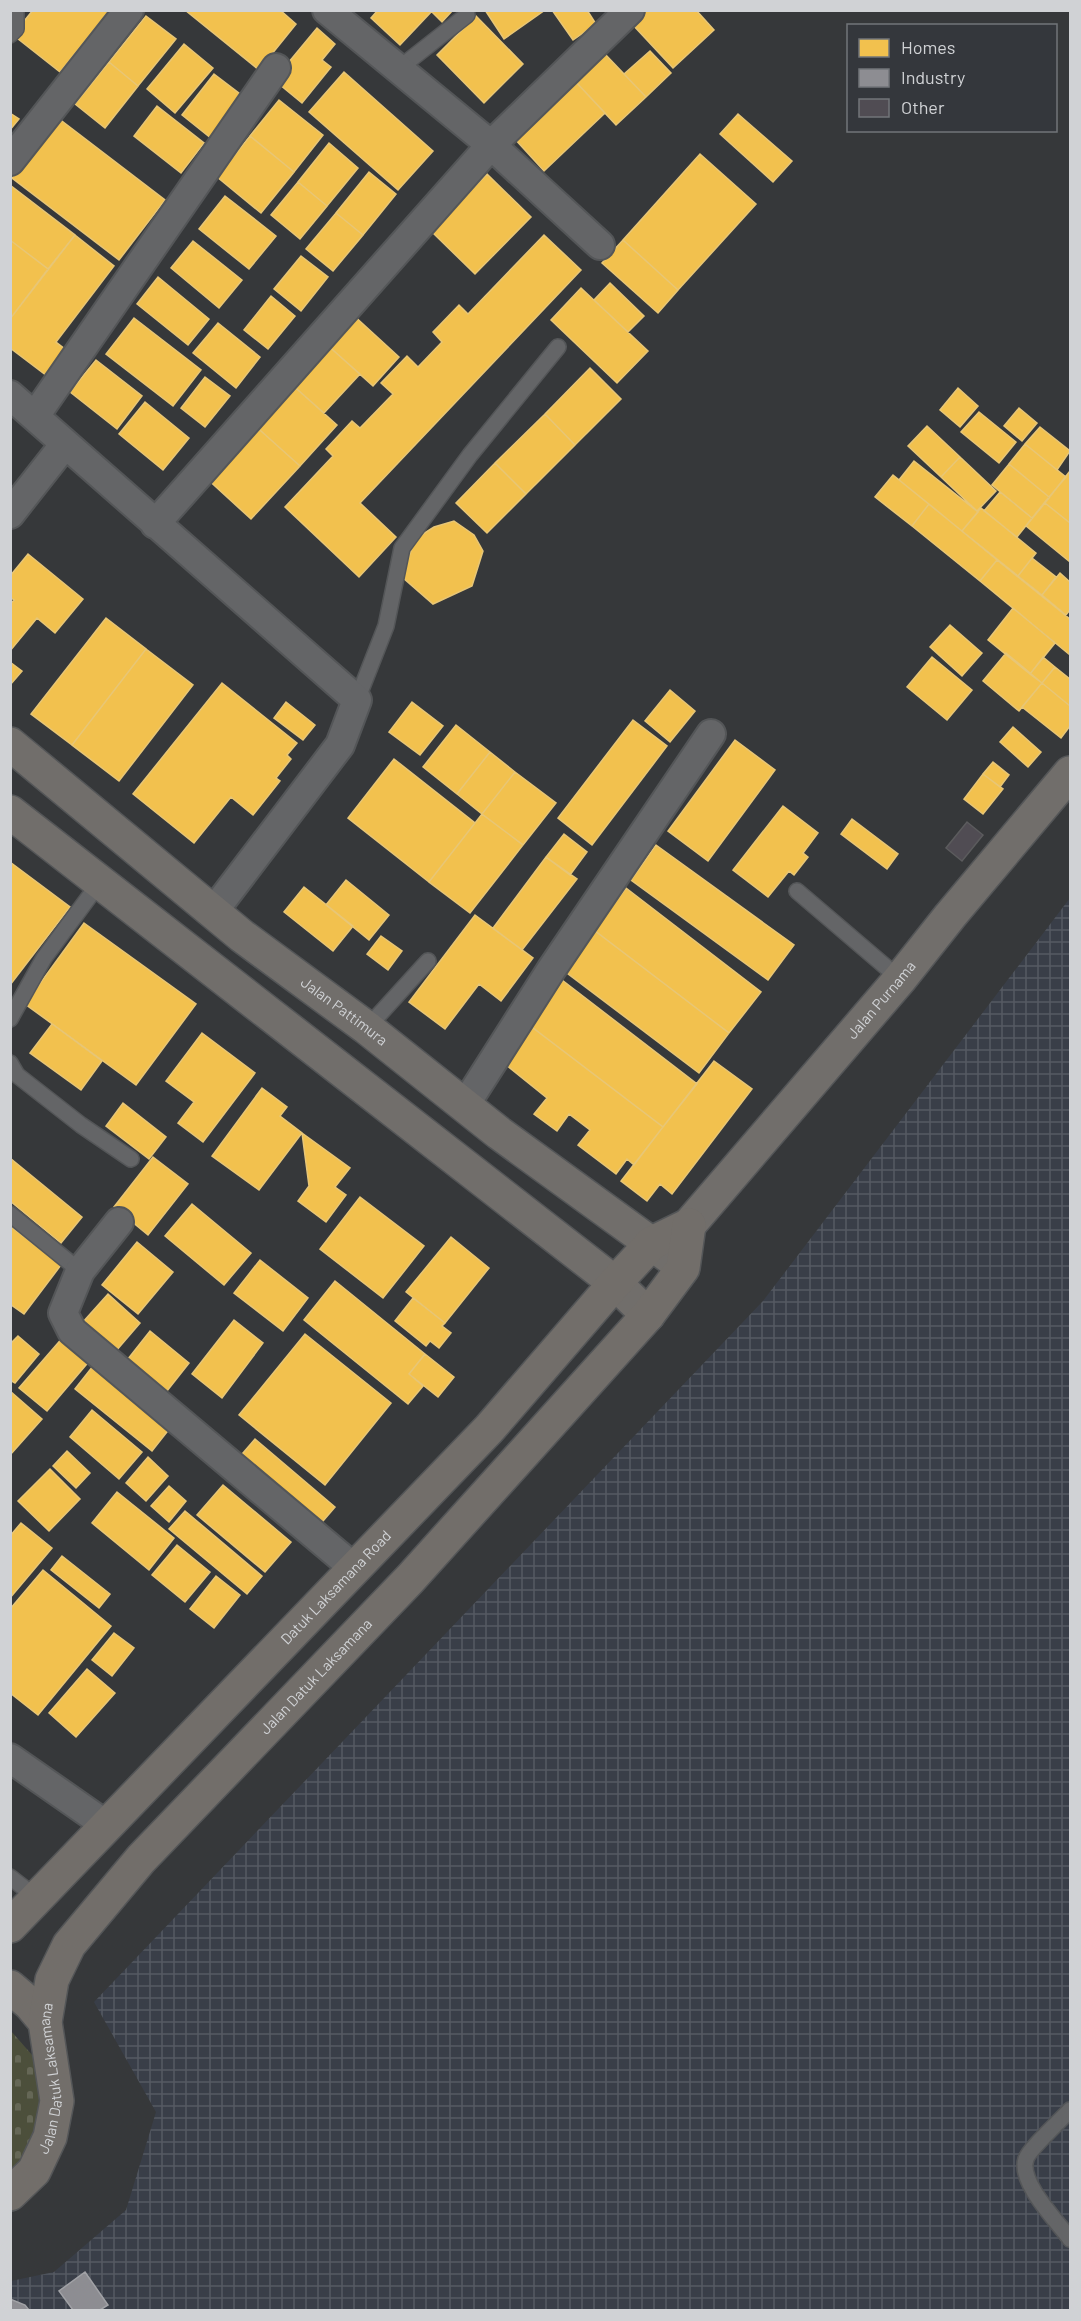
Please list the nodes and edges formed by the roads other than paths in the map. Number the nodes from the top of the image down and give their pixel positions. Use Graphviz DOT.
graph roads {
  1 [pos="16,10"];
  2 [pos="129,10"];
  3 [pos="327,10"];
  4 [pos="630,10"];
  5 [pos="466,15"];
  6 [pos="10,35"];
  7 [pos="276,68"];
  8 [pos="397,70"];
  9 [pos="491,146"];
  10 [pos="10,161"];
  11 [pos="600,245"];
  12 [pos="558,347"];
  13 [pos="10,395"];
  14 [pos="35,416"];
  15 [pos="65,444"];
  16 [pos="10,514"];
  17 [pos="155,524"];
  18 [pos="357,700"];
  19 [pos="711,734"];
  20 [pos="10,744"];
  21 [pos="1071,773"];
  22 [pos="10,812"];
  23 [pos="100,882"];
  24 [pos="797,891"];
  25 [pos="213,912"];
  26 [pos="428,961"];
  27 [pos="900,979"];
  28 [pos="10,1019"];
  29 [pos="367,1028"];
  30 [pos="10,1063"];
  31 [pos="465,1105"];
  32 [pos="131,1159"];
  33 [pos="10,1214"];
  34 [pos="119,1222"];
  35 [pos="689,1225"];
  36 [pos="652,1243"];
  37 [pos="683,1268"];
  38 [pos="80,1271"];
  39 [pos="615,1283"];
  40 [pos="648,1315"];
  41 [pos="354,1568"];
  42 [pos="10,1758"];
  43 [pos="106,1825"];
  44 [pos="10,1876"];
  45 [pos="37,1898"];
  46 [pos="10,1926"];
  47 [pos="10,1987"];
  48 [pos="45,2022"];
  49 [pos="1071,2110"];
  50 [pos="10,2194"];
  51 [pos="1071,2239"];
  1 -- 6 [label="lane"];
  2 -- 10 [label="street"];
  3 -- 8 [label="street"];
  4 -- 9 [label="street"];
  5 -- 8 [label="lane"];
  7 -- 14 [label="street"];
  8 -- 9 [label="street"];
  9 -- 11 [label="street"];
  9 -- 17 [label="street"];
  12 -- 18 [label="lane"];
  13 -- 14 [label="street"];
  14 -- 15 [label="street"];
  15 -- 16 [label="street"];
  15 -- 17 [label="street"];
  17 -- 18 [label="street"];
  18 -- 25 [label="street"];
  19 -- 31 [label="street"];
  20 -- 25 [label="main road, Jalan Pattimura"];
  21 -- 27 [label="main road, Jalan Purnama"];
  22 -- 23 [label="main road"];
  23 -- 28 [label="lane"];
  23 -- 39 [label="main road"];
  24 -- 27 [label="lane"];
  25 -- 29 [label="main road, Jalan Pattimura"];
  26 -- 29 [label="lane"];
  27 -- 35 [label="main road, Jalan Purnama"];
  29 -- 31 [label="main road, Jalan Pattimura"];
  30 -- 32 [label="lane"];
  31 -- 36 [label="main road, Jalan Pattimura"];
  33 -- 38 [label="lane"];
  34 -- 38 [label="street"];
  35 -- 36 [label="highway"];
  35 -- 37 [label="highway, Jalan Datuk Laksamana"];
  36 -- 37 [label="main road, Jalan Pattimura"];
  36 -- 39 [label="highway, Datuk Laksamana Road"];
  37 -- 40 [label="highway, Jalan Datuk Laksamana"];
  38 -- 41 [label="street"];
  39 -- 40 [label="main road"];
  39 -- 41 [label="highway, Datuk Laksamana Road"];
  40 -- 48 [label="highway, Jalan Datuk Laksamana"];
  41 -- 43 [label="highway, Datuk Laksamana Road"];
  42 -- 43 [label="street"];
  43 -- 45 [label="highway, Datuk Laksamana Road"];
  44 -- 45 [label="lane"];
  45 -- 46 [label="highway, Datuk Laksamana Road"];
  47 -- 48 [label="highway"];
  48 -- 50 [label="highway, Jalan Datuk Laksamana"];
  49 -- 51 [label="lane"];
}
